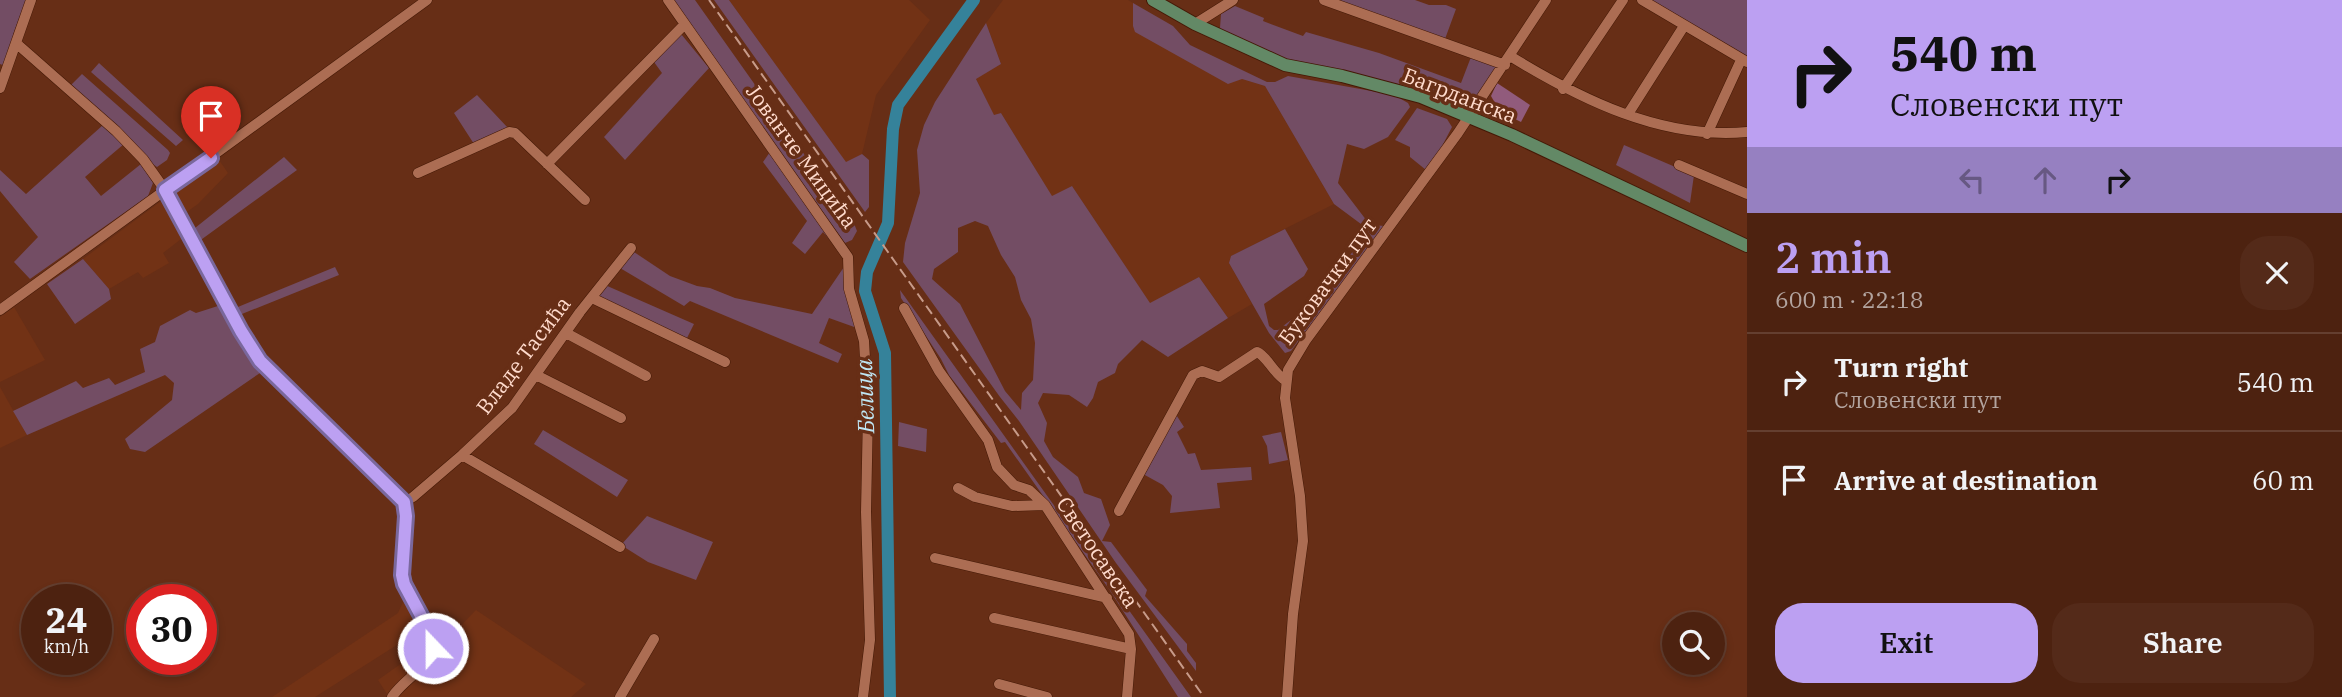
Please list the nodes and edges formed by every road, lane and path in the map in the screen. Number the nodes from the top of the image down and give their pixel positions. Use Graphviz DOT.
graph roads {
  1 [pos="31,0"];
  2 [pos="427,0"];
  3 [pos="668,0"];
  4 [pos="1153,0"];
  5 [pos="1233,0"];
  6 [pos="1324,0"];
  7 [pos="1546,0"];
  8 [pos="1623,0"];
  9 [pos="1642,0"];
  10 [pos="1195,24"];
  11 [pos="684,25"];
  12 [pos="1684,26"];
  13 [pos="16,43"];
  14 [pos="1507,60"];
  15 [pos="1744,61"];
  16 [pos="0,88"];
  17 [pos="1563,89"];
  18 [pos="1628,114"];
  19 [pos="1468,117"];
  20 [pos="1747,132"];
  21 [pos="1707,134"];
  22 [pos="547,164"];
  23 [pos="1679,165"];
  24 [pos="418,173"];
  25 [pos="165,190"];
  26 [pos="1747,194"];
  27 [pos="585,200"];
  28 [pos="1747,246"];
  29 [pos="631,248"];
  30 [pos="592,298"];
  31 [pos="904,308"];
  32 [pos="0,310"];
  33 [pos="566,333"];
  34 [pos="725,362"];
  35 [pos="536,375"];
  36 [pos="646,376"];
  37 [pos="1286,381"];
  38 [pos="621,418"];
  39 [pos="462,455"];
  40 [pos="958,488"];
  41 [pos="404,502"];
  42 [pos="1045,505"];
  43 [pos="1119,511"];
  44 [pos="620,547"];
  45 [pos="935,558"];
  46 [pos="1107,598"];
  47 [pos="994,618"];
  48 [pos="654,639"];
  49 [pos="1131,649"];
  50 [pos="999,684"];
  51 [pos="392,697"];
  52 [pos="620,697"];
  53 [pos="863,697"];
  54 [pos="1047,697"];
  55 [pos="1127,697"];
  56 [pos="1287,697"];
  1 -- 13 [label="street"];
  2 -- 25 [label="street"];
  3 -- 11 [label="street, Јованче Мицића"];
  4 -- 10 [label="main road, Багрданска"];
  5 -- 10 [label="street"];
  6 -- 14 [label="street"];
  7 -- 14 [label="street, Буковачки пут"];
  8 -- 17 [label="street"];
  9 -- 12 [label="street"];
  10 -- 19 [label="main road, Багрданска"];
  11 -- 22 [label="street"];
  11 -- 53 [label="street, Јованче Мицића"];
  12 -- 15 [label="street"];
  12 -- 18 [label="street"];
  13 -- 16 [label="street"];
  13 -- 25 [label="street"];
  14 -- 17 [label="street"];
  14 -- 19 [label="street, Буковачки пут"];
  15 -- 21 [label="street"];
  17 -- 18 [label="street"];
  18 -- 21 [label="street"];
  19 -- 28 [label="main road, Багрданска"];
  19 -- 37 [label="street, Буковачки пут"];
  20 -- 21 [label="street"];
  22 -- 24 [label="street"];
  22 -- 27 [label="street"];
  23 -- 26 [label="street"];
  25 -- 32 [label="street"];
  25 -- 41 [label="street"];
  29 -- 30 [label="street, Владе Тасића"];
  30 -- 33 [label="street, Владе Тасића"];
  30 -- 34 [label="street"];
  31 -- 42 [label="street, Светосавска"];
  33 -- 35 [label="street, Владе Тасића"];
  33 -- 36 [label="street"];
  35 -- 38 [label="street"];
  35 -- 39 [label="street, Владе Тасића"];
  37 -- 43 [label="street"];
  37 -- 56 [label="street, Буковачки пут"];
  39 -- 41 [label="street, Владе Тасића"];
  39 -- 44 [label="street"];
  40 -- 42 [label="street"];
  41 -- 51 [label="street"];
  42 -- 46 [label="street, Светосавска"];
  45 -- 46 [label="street"];
  46 -- 49 [label="street, Светосавска"];
  47 -- 49 [label="street"];
  48 -- 52 [label="street"];
  49 -- 55 [label="street, Светосавска"];
  50 -- 54 [label="street"];
}
